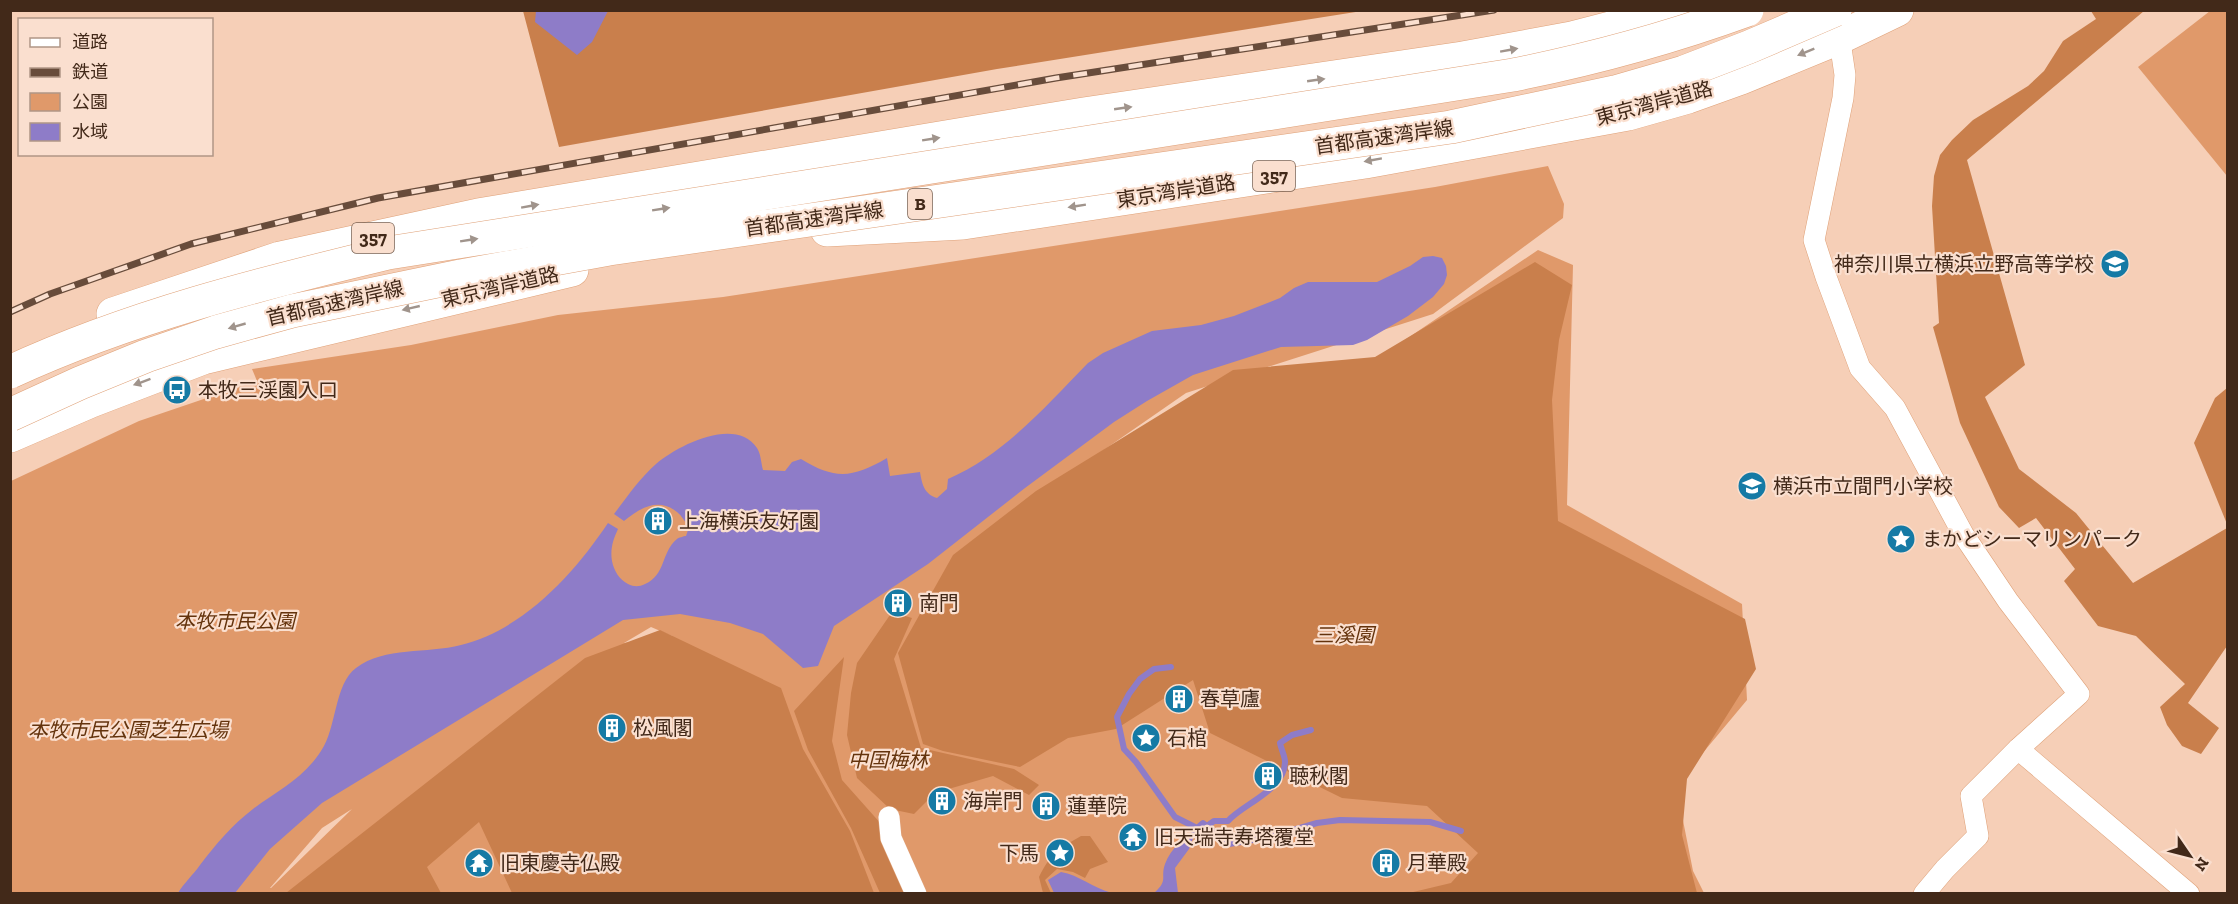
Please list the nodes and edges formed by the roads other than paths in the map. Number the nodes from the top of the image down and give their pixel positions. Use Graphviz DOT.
graph roads {
  1 [pos="1680,10"];
  2 [pos="1747,10"];
  3 [pos="1758,10"];
  4 [pos="1818,10"];
  5 [pos="1897,10"];
  6 [pos="1836,20"];
  7 [pos="749,169"];
  8 [pos="755,233"];
  9 [pos="10,354"];
  10 [pos="10,372"];
  11 [pos="10,415"];
  12 [pos="10,436"];
  13 [pos="2018,749"];
  14 [pos="889,817"];
  15 [pos="916,894"];
  16 [pos="1924,894"];
  17 [pos="2189,894"];
  7 -- 1 [label="highway, 357, one-way"];
  10 -- 2 [label="highway, 首都高速湾岸線 / B, one-way, bridge"];
  3 -- 7 [label="highway, 357, bridge"];
  4 -- 8 [label="highway, 東京湾岸道路 / 357, bridge"];
  5 -- 6 [label="highway, 東京湾岸道路 / 357"];
  6 -- 8 [label="highway, 東京湾岸道路 / 357, one-way"];
  6 -- 11 [label="highway, 首都高速湾岸線 / B, one-way, bridge"];
  6 -- 13 [label="street"];
  9 -- 7 [label="highway, 357, one-way"];
  8 -- 12 [label="highway, 東京湾岸道路 / 357, one-way"];
  13 -- 16 [label="street"];
  13 -- 17 [label="street"];
  14 -- 15 [label="street"];
}
